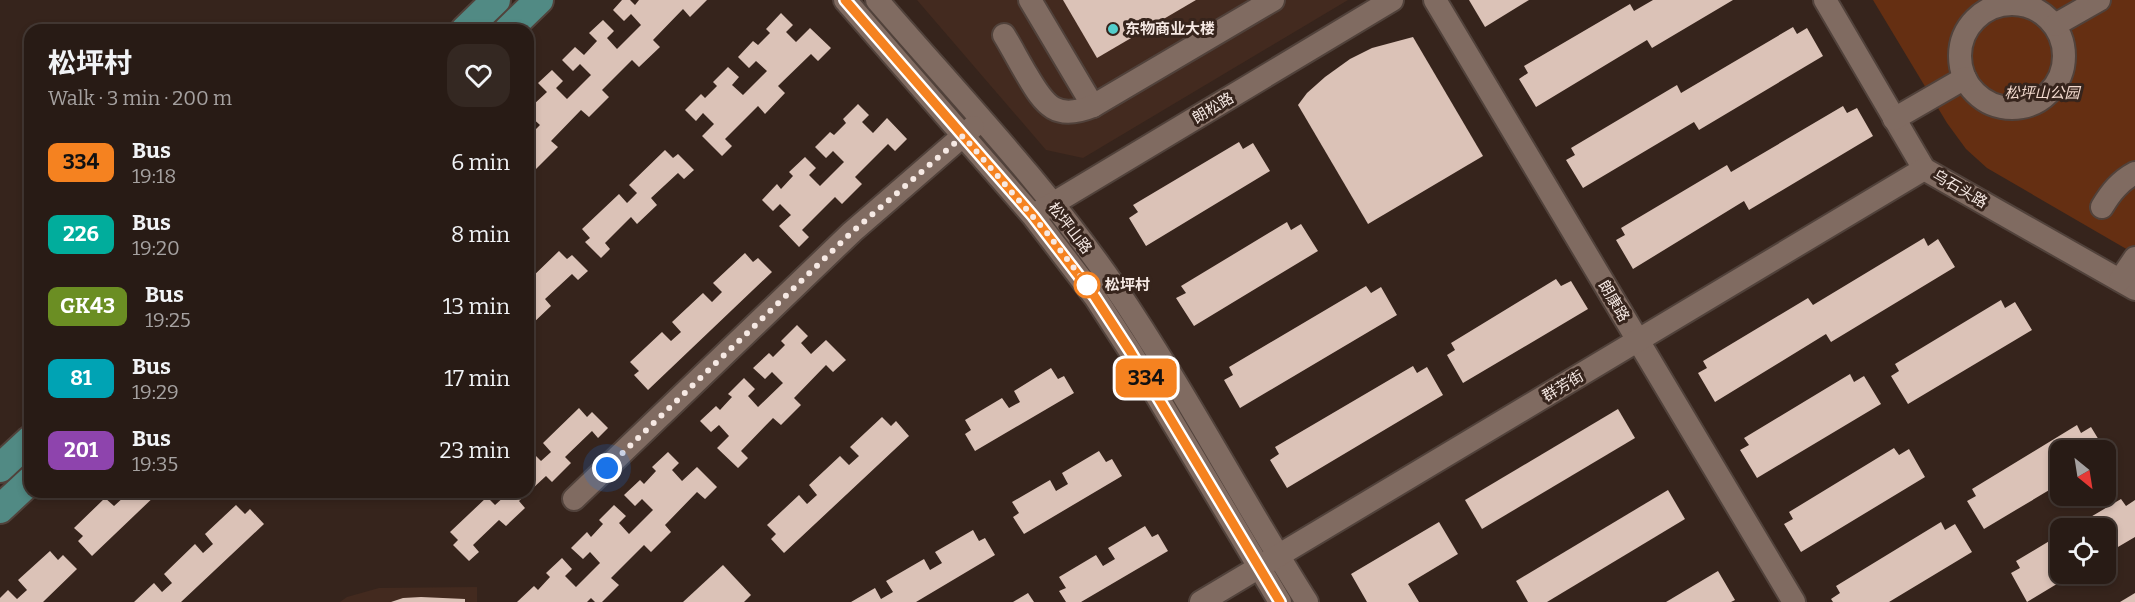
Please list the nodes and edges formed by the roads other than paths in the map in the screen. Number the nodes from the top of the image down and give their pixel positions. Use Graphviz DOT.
graph roads {
  1 [pos="496,0"];
  2 [pos="539,0"];
  3 [pos="845,0"];
  4 [pos="877,0"];
  5 [pos="1030,0"];
  6 [pos="1273,0"];
  7 [pos="1392,0"];
  8 [pos="1435,0"];
  9 [pos="1825,0"];
  10 [pos="2099,0"];
  11 [pos="471,24"];
  12 [pos="514,24"];
  13 [pos="2055,25"];
  14 [pos="1004,35"];
  15 [pos="1965,78"];
  16 [pos="1093,106"];
  17 [pos="1894,119"];
  18 [pos="981,121"];
  19 [pos="963,136"];
  20 [pos="1924,169"];
  21 [pos="2135,172"];
  22 [pos="2102,207"];
  23 [pos="1042,210"];
  24 [pos="2135,258"];
  25 [pos="2127,285"];
  26 [pos="1638,340"];
  27 [pos="24,446"];
  28 [pos="0,468"];
  29 [pos="24,486"];
  30 [pos="574,499"];
  31 [pos="0,509"];
  32 [pos="1279,555"];
  33 [pos="1259,567"];
  34 [pos="1201,602"];
  35 [pos="1280,602"];
  36 [pos="1307,602"];
  37 [pos="1794,602"];
  1 -- 11 [label="main road"];
  2 -- 12 [label="main road"];
  3 -- 19 [label="street, 松坪山路"];
  4 -- 18 [label="street, 松坪山路"];
  5 -- 16 [label="street"];
  6 -- 16 [label="street"];
  7 -- 23 [label="street, 朗松路"];
  8 -- 26 [label="street, 朗康路"];
  9 -- 17 [label="street, 乌石头路"];
  10 -- 13 [label="street"];
  13 -- 15 [label="street"];
  13 -- 15 [label="street"];
  14 -- 16 [label="street"];
  15 -- 17 [label="street"];
  17 -- 20 [label="street, 乌石头路"];
  18 -- 19 [label="street"];
  18 -- 23 [label="street, 松坪山路"];
  19 -- 23 [label="street, 松坪山路"];
  19 -- 30 [label="street"];
  20 -- 25 [label="street, 乌石头路"];
  20 -- 26 [label="street, 群芳街"];
  21 -- 22 [label="street"];
  23 -- 32 [label="street, 松坪山路"];
  23 -- 33 [label="street, 松坪山路"];
  24 -- 25 [label="street"];
  26 -- 32 [label="street, 群芳街"];
  26 -- 37 [label="street, 朗康路"];
  27 -- 28 [label="main road"];
  29 -- 31 [label="main road"];
  32 -- 33 [label="street, 群芳街"];
  32 -- 36 [label="street, 松坪山路"];
  33 -- 34 [label="street, 群芳街"];
  33 -- 35 [label="street, 松坪山路"];
}
